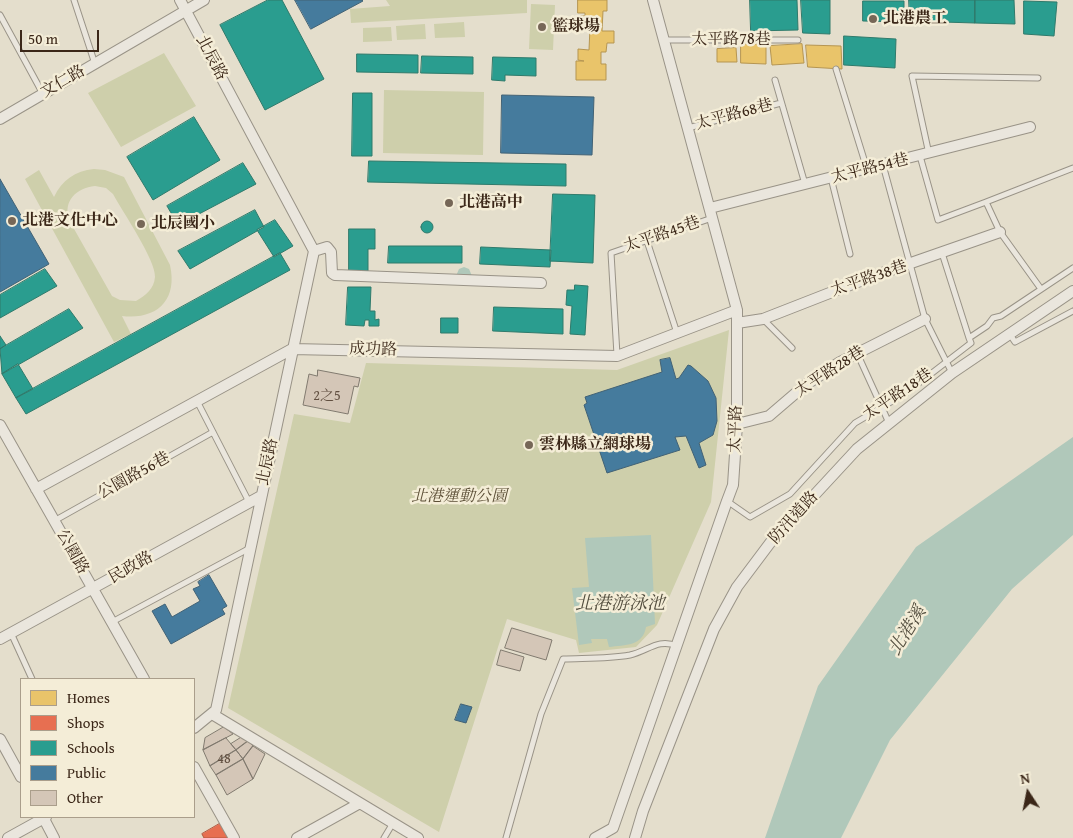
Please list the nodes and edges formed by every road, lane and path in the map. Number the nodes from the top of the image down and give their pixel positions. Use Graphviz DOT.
graph roads {
  1 [pos="74,0"];
  2 [pos="180,0"];
  3 [pos="204,0"];
  4 [pos="653,0"];
  5 [pos="185,11"];
  6 [pos="0,15"];
  7 [pos="664,40"];
  8 [pos="798,40"];
  9 [pos="94,64"];
  10 [pos="836,69"];
  11 [pos="1038,78"];
  12 [pos="775,80"];
  13 [pos="42,94"];
  14 [pos="781,103"];
  15 [pos="0,118"];
  16 [pos="1030,127"];
  17 [pos="688,128"];
  18 [pos="924,155"];
  19 [pos="883,165"];
  20 [pos="1073,168"];
  21 [pos="867,169"];
  22 [pos="831,178"];
  23 [pos="805,185"];
  24 [pos="986,202"];
  25 [pos="711,213"];
  26 [pos="1000,232"];
  27 [pos="647,241"];
  28 [pos="314,250"];
  29 [pos="942,253"];
  30 [pos="850,254"];
  31 [pos="909,265"];
  32 [pos="1073,268"];
  33 [pos="541,283"];
  34 [pos="1041,289"];
  35 [pos="1073,291"];
  36 [pos="737,310"];
  37 [pos="1073,311"];
  38 [pos="763,319"];
  39 [pos="925,319"];
  40 [pos="737,323"];
  41 [pos="677,333"];
  42 [pos="1009,333"];
  43 [pos="969,338"];
  44 [pos="792,348"];
  45 [pos="292,349"];
  46 [pos="856,352"];
  47 [pos="617,356"];
  48 [pos="946,362"];
  49 [pos="952,373"];
  50 [pos="196,401"];
  51 [pos="882,408"];
  52 [pos="890,423"];
  53 [pos="737,424"];
  54 [pos="0,425"];
  55 [pos="213,432"];
  56 [pos="4,439"];
  57 [pos="36,489"];
  58 [pos="261,496"];
  59 [pos="249,502"];
  60 [pos="727,502"];
  61 [pos="54,521"];
  62 [pos="250,548"];
  63 [pos="93,589"];
  64 [pos="111,622"];
  65 [pos="11,633"];
  66 [pos="0,639"];
  67 [pos="677,646"];
  68 [pos="32,678"];
  69 [pos="143,678"];
  70 [pos="212,714"];
  71 [pos="195,727"];
  72 [pos="0,739"];
  73 [pos="195,769"];
  74 [pos="20,775"];
  75 [pos="360,803"];
  76 [pos="42,818"];
  77 [pos="44,818"];
  78 [pos="393,823"];
  79 [pos="8,838"];
  80 [pos="54,838"];
  81 [pos="234,838"];
  82 [pos="297,838"];
  83 [pos="384,838"];
  84 [pos="418,838"];
  85 [pos="506,838"];
  86 [pos="595,838"];
  87 [pos="635,838"];
  1 -- 9 [label="lane"];
  2 -- 5 [label="street, 北辰路"];
  3 -- 5 [label="street, 文仁路"];
  4 -- 7 [label="street, 太平路"];
  5 -- 9 [label="street, 文仁路"];
  5 -- 28 [label="street, 北辰路"];
  6 -- 13 [label="lane"];
  7 -- 8 [label="lane, 太平路78巷"];
  7 -- 17 [label="street, 太平路"];
  9 -- 13 [label="street, 文仁路"];
  10 -- 21 [label="lane"];
  11 -- 18 [label="lane"];
  12 -- 14 [label="lane"];
  13 -- 15 [label="street, 文仁路"];
  14 -- 17 [label="lane, 太平路68巷"];
  14 -- 23 [label="lane"];
  16 -- 18 [label="street, 太平路54巷"];
  17 -- 25 [label="street, 太平路"];
  18 -- 19 [label="street, 太平路54巷"];
  18 -- 24 [label="lane"];
  19 -- 21 [label="street, 太平路54巷"];
  19 -- 31 [label="lane"];
  20 -- 24 [label="lane"];
  21 -- 22 [label="street, 太平路54巷"];
  22 -- 23 [label="street, 太平路54巷"];
  22 -- 30 [label="lane"];
  23 -- 25 [label="street, 太平路54巷"];
  24 -- 26 [label="lane"];
  25 -- 27 [label="lane, 太平路45巷"];
  25 -- 36 [label="street, 太平路"];
  26 -- 29 [label="street, 太平路38巷"];
  26 -- 34 [label="lane"];
  27 -- 41 [label="lane"];
  27 -- 47 [label="lane, 太平路45巷"];
  28 -- 33 [label="street"];
  28 -- 45 [label="street, 北辰路"];
  29 -- 31 [label="street, 太平路38巷"];
  29 -- 43 [label="lane"];
  31 -- 38 [label="street, 太平路38巷"];
  31 -- 39 [label="lane"];
  32 -- 34 [label="lane, 太平路18巷"];
  34 -- 43 [label="lane, 太平路18巷"];
  35 -- 42 [label="street, 防汛道路"];
  36 -- 40 [label="street, 太平路"];
  36 -- 41 [label="street, 成功路"];
  37 -- 42 [label="lane"];
  38 -- 40 [label="street, 太平路38巷"];
  38 -- 44 [label="lane"];
  39 -- 46 [label="street, 太平路28巷"];
  39 -- 48 [label="lane"];
  40 -- 53 [label="street, 太平路"];
  41 -- 47 [label="street, 成功路"];
  42 -- 49 [label="street, 防汛道路"];
  43 -- 48 [label="lane, 太平路18巷"];
  45 -- 47 [label="street, 成功路"];
  45 -- 50 [label="street, 成功路"];
  45 -- 58 [label="street, 北辰路"];
  46 -- 51 [label="lane"];
  46 -- 53 [label="street, 太平路28巷"];
  48 -- 49 [label="lane"];
  48 -- 51 [label="lane, 太平路18巷"];
  49 -- 52 [label="street, 防汛道路"];
  50 -- 55 [label="lane"];
  50 -- 57 [label="street, 成功路"];
  51 -- 52 [label="lane"];
  51 -- 60 [label="lane, 太平路18巷"];
  52 -- 87 [label="street, 防汛道路"];
  53 -- 60 [label="street, 太平路"];
  54 -- 56 [label="street, 公園路"];
  55 -- 59 [label="lane"];
  55 -- 61 [label="lane, 公園路56巷"];
  56 -- 57 [label="street, 公園路"];
  57 -- 61 [label="street, 公園路"];
  58 -- 59 [label="street, 民政路"];
  58 -- 62 [label="street, 北辰路"];
  59 -- 63 [label="street, 民政路"];
  60 -- 67 [label="street, 太平路"];
  61 -- 63 [label="street, 公園路"];
  62 -- 64 [label="lane"];
  62 -- 70 [label="street, 北辰路"];
  63 -- 64 [label="street, 公園路"];
  63 -- 65 [label="street, 民政路"];
  64 -- 69 [label="street, 公園路"];
  65 -- 66 [label="street, 民政路"];
  65 -- 68 [label="lane"];
  67 -- 85 [label="lane"];
  67 -- 86 [label="street, 太平路"];
  70 -- 71 [label="street"];
  70 -- 75 [label="street"];
  72 -- 74 [label="street"];
  73 -- 81 [label="street"];
  75 -- 78 [label="street"];
  75 -- 82 [label="street"];
  76 -- 79 [label="street"];
  77 -- 80 [label="street"];
  78 -- 83 [label="lane"];
  78 -- 84 [label="street"];
}
